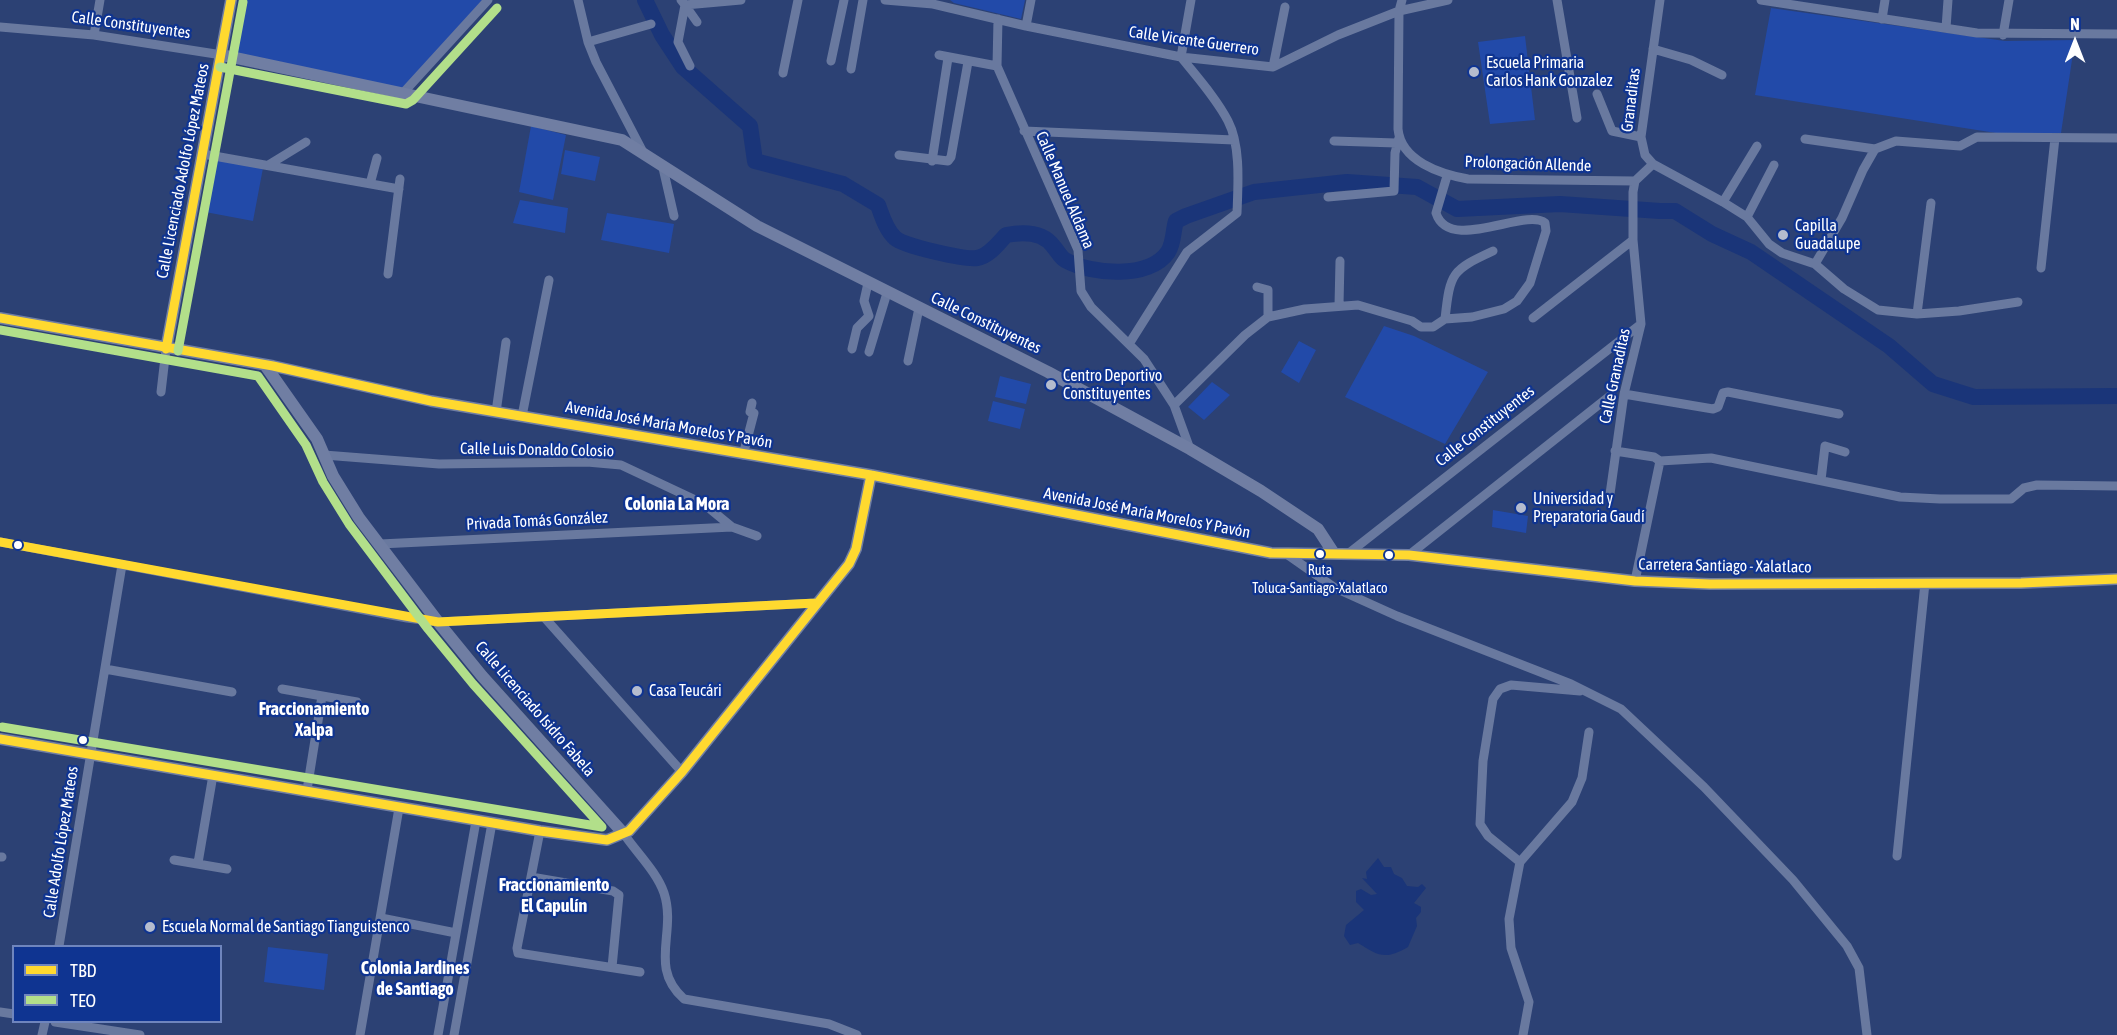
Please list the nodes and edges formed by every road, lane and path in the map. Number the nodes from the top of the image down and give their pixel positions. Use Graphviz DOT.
graph roads {
  1 [pos="100,0"];
  2 [pos="231,0"];
  3 [pos="488,0"];
  4 [pos="578,0"];
  5 [pos="741,0"];
  6 [pos="798,0"];
  7 [pos="844,0"];
  8 [pos="863,0"];
  9 [pos="885,0"];
  10 [pos="1030,0"];
  11 [pos="1191,0"];
  12 [pos="1402,0"];
  13 [pos="1448,0"];
  14 [pos="1557,0"];
  15 [pos="1660,0"];
  16 [pos="1761,0"];
  17 [pos="1885,0"];
  18 [pos="1948,0"];
  19 [pos="2009,0"];
  20 [pos="683,2"];
  21 [pos="933,2"];
  22 [pos="1825,5"];
  23 [pos="1285,7"];
  24 [pos="1399,11"];
  25 [pos="998,19"];
  26 [pos="1882,19"];
  27 [pos="697,22"];
  28 [pos="651,24"];
  29 [pos="1026,26"];
  30 [pos="0,27"];
  31 [pos="1946,28"];
  32 [pos="2117,34"];
  33 [pos="94,35"];
  34 [pos="2003,35"];
  35 [pos="588,42"];
  36 [pos="1653,50"];
  37 [pos="222,55"];
  38 [pos="1181,57"];
  39 [pos="831,61"];
  40 [pos="968,62"];
  41 [pos="690,66"];
  42 [pos="996,66"];
  43 [pos="1273,67"];
  44 [pos="851,69"];
  45 [pos="783,73"];
  46 [pos="1722,75"];
  47 [pos="404,92"];
  48 [pos="1597,94"];
  49 [pos="1577,118"];
  50 [pos="1024,130"];
  51 [pos="1641,136"];
  52 [pos="2055,138"];
  53 [pos="2117,138"];
  54 [pos="1805,139"];
  55 [pos="1234,140"];
  56 [pos="1397,140"];
  57 [pos="1334,141"];
  58 [pos="306,142"];
  59 [pos="1757,146"];
  60 [pos="1875,149"];
  61 [pos="203,154"];
  62 [pos="644,154"];
  63 [pos="899,155"];
  64 [pos="377,158"];
  65 [pos="932,161"];
  66 [pos="270,164"];
  67 [pos="1653,165"];
  68 [pos="1774,165"];
  69 [pos="663,168"];
  70 [pos="1448,176"];
  71 [pos="1635,181"];
  72 [pos="370,184"];
  73 [pos="1328,197"];
  74 [pos="1723,202"];
  75 [pos="1931,203"];
  76 [pos="674,216"];
  77 [pos="1747,217"];
  78 [pos="1633,240"];
  79 [pos="1494,251"];
  80 [pos="1340,261"];
  81 [pos="1815,264"];
  82 [pos="2041,268"];
  83 [pos="388,274"];
  84 [pos="549,280"];
  85 [pos="868,283"];
  86 [pos="1257,286"];
  87 [pos="887,293"];
  88 [pos="2018,302"];
  89 [pos="1339,305"];
  90 [pos="919,308"];
  91 [pos="1917,314"];
  92 [pos="1268,317"];
  93 [pos="0,318"];
  94 [pos="1533,318"];
  95 [pos="1445,319"];
  96 [pos="1641,324"];
  97 [pos="506,342"];
  98 [pos="1130,344"];
  99 [pos="166,349"];
  100 [pos="852,349"];
  101 [pos="869,352"];
  102 [pos="908,361"];
  103 [pos="265,365"];
  104 [pos="160,392"];
  105 [pos="1624,394"];
  106 [pos="1611,395"];
  107 [pos="752,403"];
  108 [pos="1173,405"];
  109 [pos="496,412"];
  110 [pos="1839,414"];
  111 [pos="522,416"];
  112 [pos="1190,449"];
  113 [pos="1616,451"];
  114 [pos="1845,452"];
  115 [pos="324,455"];
  116 [pos="743,455"];
  117 [pos="1660,461"];
  118 [pos="871,475"];
  119 [pos="1821,480"];
  120 [pos="2117,486"];
  121 [pos="1610,494"];
  122 [pos="732,527"];
  123 [pos="757,536"];
  124 [pos="0,542"];
  125 [pos="380,544"];
  126 [pos="1333,552"];
  127 [pos="1349,553"];
  128 [pos="1288,555"];
  129 [pos="1409,555"];
  130 [pos="122,565"];
  131 [pos="2117,579"];
  132 [pos="1635,581"];
  133 [pos="1925,583"];
  134 [pos="816,603"];
  135 [pos="544,617"];
  136 [pos="438,622"];
  137 [pos="105,669"];
  138 [pos="282,689"];
  139 [pos="232,692"];
  140 [pos="1592,693"];
  141 [pos="322,696"];
  142 [pos="357,702"];
  143 [pos="1589,732"];
  144 [pos="0,739"];
  145 [pos="91,755"];
  146 [pos="682,772"];
  147 [pos="213,775"];
  148 [pos="307,790"];
  149 [pos="399,807"];
  150 [pos="476,820"];
  151 [pos="492,823"];
  152 [pos="540,831"];
  153 [pos="624,834"];
  154 [pos="1897,856"];
  155 [pos="174,860"];
  156 [pos="1520,861"];
  157 [pos="198,863"];
  158 [pos="227,869"];
  159 [pos="531,877"];
  160 [pos="464,890"];
  161 [pos="479,893"];
  162 [pos="381,918"];
  163 [pos="456,933"];
  164 [pos="59,945"];
  165 [pos="612,967"];
  166 [pos="640,972"];
  167 [pos="62,1023"];
  168 [pos="140,1035"];
  169 [pos="360,1035"];
  170 [pos="438,1035"];
  171 [pos="454,1035"];
  172 [pos="857,1035"];
  173 [pos="1523,1035"];
  174 [pos="1867,1035"];
  1 -- 33 [label="street"];
  2 -- 37 [label="main road, Calle Licenciado Adolfo López Mateos"];
  3 -- 47 [label="street"];
  4 -- 35 [label="street"];
  5 -- 20 [label="street"];
  6 -- 45 [label="street"];
  7 -- 39 [label="street"];
  8 -- 44 [label="street"];
  9 -- 21 [label="street, Calle Vicente Guerrero"];
  10 -- 29 [label="street"];
  11 -- 38 [label="street"];
  12 -- 24 [label="street"];
  13 -- 24 [label="street, Calle Vicente Guerrero"];
  14 -- 49 [label="street"];
  15 -- 36 [label="street, Granaditas"];
  16 -- 22 [label="street"];
  17 -- 26 [label="street"];
  18 -- 31 [label="street"];
  19 -- 34 [label="street"];
  20 -- 27 [label="street"];
  20 -- 41 [label="street"];
  21 -- 25 [label="street, Calle Vicente Guerrero"];
  22 -- 26 [label="street"];
  23 -- 43 [label="street"];
  24 -- 43 [label="street, Calle Vicente Guerrero"];
  24 -- 56 [label="street"];
  25 -- 29 [label="street, Calle Vicente Guerrero"];
  25 -- 42 [label="street, Calle Manuel Aldama"];
  26 -- 31 [label="street"];
  28 -- 35 [label="street"];
  29 -- 38 [label="street, Calle Vicente Guerrero"];
  30 -- 33 [label="street, Calle Constituyentes"];
  31 -- 34 [label="street"];
  32 -- 34 [label="street"];
  33 -- 37 [label="street, Calle Constituyentes"];
  35 -- 62 [label="street"];
  36 -- 46 [label="street"];
  36 -- 51 [label="street, Granaditas"];
  37 -- 47 [label="main road, Calle Constituyentes"];
  37 -- 61 [label="main road, Calle Licenciado Adolfo López Mateos"];
  38 -- 43 [label="street, Calle Vicente Guerrero"];
  38 -- 55 [label="street"];
  40 -- 42 [label="street"];
  40 -- 65 [label="street"];
  40 -- 65 [label="street"];
  42 -- 50 [label="street, Calle Manuel Aldama"];
  47 -- 62 [label="main road, Calle Constituyentes"];
  48 -- 51 [label="street"];
  50 -- 55 [label="street"];
  50 -- 98 [label="street, Calle Manuel Aldama"];
  51 -- 67 [label="street, Granaditas"];
  52 -- 53 [label="street"];
  52 -- 60 [label="street"];
  52 -- 82 [label="street"];
  54 -- 60 [label="street"];
  55 -- 98 [label="street"];
  56 -- 57 [label="street"];
  56 -- 70 [label="street, Prolongación Allende"];
  56 -- 73 [label="street"];
  58 -- 66 [label="street"];
  59 -- 74 [label="street"];
  60 -- 81 [label="street"];
  61 -- 66 [label="street"];
  61 -- 99 [label="main road, Calle Licenciado Adolfo López Mateos"];
  62 -- 69 [label="main road, Calle Constituyentes"];
  63 -- 65 [label="street"];
  64 -- 72 [label="street"];
  66 -- 72 [label="street"];
  67 -- 71 [label="street"];
  67 -- 74 [label="street"];
  68 -- 77 [label="street"];
  69 -- 76 [label="street"];
  69 -- 85 [label="main road, Calle Constituyentes"];
  70 -- 71 [label="street, Prolongación Allende"];
  70 -- 95 [label="street"];
  71 -- 78 [label="street, Calle Granaditas"];
  72 -- 83 [label="street"];
  74 -- 77 [label="street"];
  75 -- 91 [label="street"];
  77 -- 81 [label="street"];
  78 -- 94 [label="street"];
  78 -- 96 [label="street, Calle Granaditas"];
  79 -- 95 [label="street"];
  80 -- 89 [label="street"];
  81 -- 91 [label="street"];
  84 -- 111 [label="street"];
  85 -- 87 [label="main road, Calle Constituyentes"];
  85 -- 100 [label="street"];
  86 -- 92 [label="street"];
  87 -- 90 [label="main road, Calle Constituyentes"];
  87 -- 101 [label="street"];
  88 -- 91 [label="street"];
  89 -- 92 [label="street"];
  89 -- 95 [label="street"];
  90 -- 102 [label="street"];
  90 -- 112 [label="main road, Calle Constituyentes"];
  92 -- 108 [label="street"];
  93 -- 99 [label="main road, Avenida José María Morelos Y Pavón"];
  96 -- 105 [label="street, Calle Granaditas"];
  96 -- 127 [label="street, Calle Constituyentes"];
  97 -- 109 [label="street"];
  98 -- 108 [label="street, Calle Manuel Aldama"];
  99 -- 103 [label="main road, Avenida José María Morelos Y Pavón"];
  99 -- 104 [label="street"];
  103 -- 109 [label="main road, Avenida José María Morelos Y Pavón"];
  103 -- 115 [label="main road, Calle Licenciado Isidro Fabela"];
  105 -- 110 [label="street"];
  105 -- 113 [label="street, Calle Granaditas"];
  106 -- 129 [label="street"];
  107 -- 116 [label="street"];
  108 -- 112 [label="street, Calle Manuel Aldama"];
  109 -- 111 [label="main road, Avenida José María Morelos Y Pavón"];
  111 -- 116 [label="main road, Avenida José María Morelos Y Pavón"];
  112 -- 126 [label="main road, Calle Constituyentes"];
  113 -- 117 [label="street"];
  113 -- 121 [label="street, Calle Granaditas"];
  114 -- 119 [label="street"];
  115 -- 122 [label="street, Calle Luis Donaldo Colosio"];
  115 -- 125 [label="main road, Calle Licenciado Isidro Fabela"];
  116 -- 118 [label="main road, Avenida José María Morelos Y Pavón"];
  117 -- 119 [label="street"];
  117 -- 132 [label="street"];
  118 -- 128 [label="main road, Avenida José María Morelos Y Pavón"];
  118 -- 134 [label="main road"];
  119 -- 120 [label="street"];
  122 -- 123 [label="street"];
  122 -- 125 [label="street, Privada Tomás González"];
  124 -- 130 [label="street"];
  125 -- 136 [label="main road, Calle Licenciado Isidro Fabela"];
  126 -- 127 [label="main road, Carretera Santiago - Xalatlaco"];
  126 -- 128 [label="main road, Avenida José María Morelos Y Pavón"];
  127 -- 129 [label="main road, Carretera Santiago - Xalatlaco"];
  128 -- 140 [label="street"];
  129 -- 132 [label="main road, Carretera Santiago - Xalatlaco"];
  130 -- 136 [label="street"];
  130 -- 137 [label="street, Calle Adolfo López Mateos"];
  131 -- 133 [label="main road, Carretera Santiago - Xalatlaco"];
  132 -- 133 [label="main road, Carretera Santiago - Xalatlaco"];
  133 -- 154 [label="street"];
  134 -- 135 [label="street"];
  134 -- 146 [label="main road"];
  135 -- 136 [label="street"];
  135 -- 146 [label="street"];
  136 -- 153 [label="main road, Calle Licenciado Isidro Fabela"];
  137 -- 139 [label="street"];
  137 -- 145 [label="street, Calle Adolfo López Mateos"];
  138 -- 141 [label="street"];
  140 -- 156 [label="street"];
  140 -- 174 [label="street"];
  141 -- 142 [label="street"];
  141 -- 148 [label="street"];
  143 -- 156 [label="street"];
  144 -- 145 [label="main road"];
  145 -- 147 [label="main road"];
  145 -- 164 [label="street, Calle Adolfo López Mateos"];
  146 -- 153 [label="main road"];
  147 -- 148 [label="main road"];
  147 -- 157 [label="street"];
  148 -- 149 [label="main road"];
  149 -- 150 [label="main road"];
  149 -- 162 [label="street"];
  150 -- 151 [label="main road"];
  150 -- 160 [label="street"];
  151 -- 152 [label="main road"];
  151 -- 161 [label="street"];
  152 -- 153 [label="main road"];
  152 -- 159 [label="street"];
  153 -- 172 [label="street"];
  155 -- 157 [label="street"];
  156 -- 173 [label="street"];
  157 -- 158 [label="street"];
  159 -- 165 [label="street"];
  159 -- 165 [label="street"];
  160 -- 161 [label="street"];
  160 -- 163 [label="street"];
  161 -- 171 [label="street"];
  162 -- 163 [label="street"];
  162 -- 169 [label="street"];
  163 -- 170 [label="street"];
  165 -- 166 [label="street"];
  167 -- 168 [label="street"];
}
